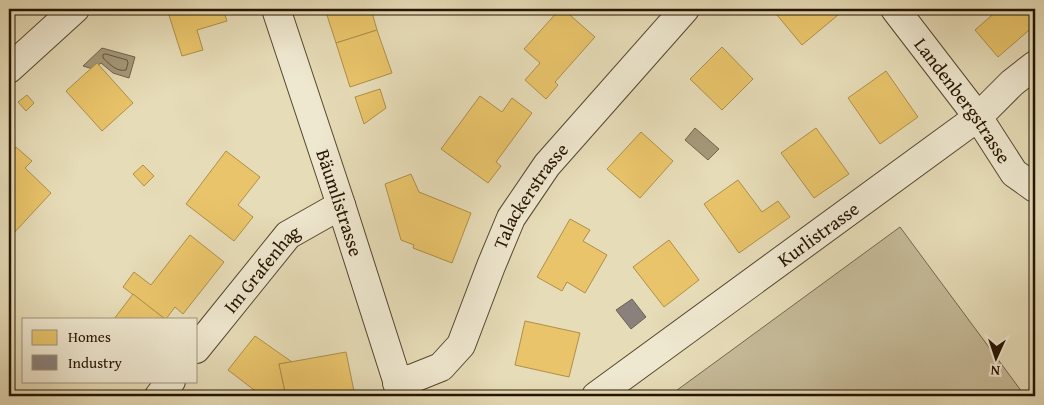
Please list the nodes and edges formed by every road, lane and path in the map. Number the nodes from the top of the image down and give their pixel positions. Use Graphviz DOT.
graph roads {
  1 [pos="75,9"];
  2 [pos="276,9"];
  3 [pos="685,9"];
  4 [pos="895,9"];
  5 [pos="1035,65"];
  6 [pos="9,69"];
  7 [pos="978,117"];
  8 [pos="1035,188"];
  9 [pos="341,205"];
  10 [pos="198,346"];
  11 [pos="170,382"];
  12 [pos="400,390"];
  13 [pos="159,396"];
  14 [pos="596,396"];
  1 -- 6 [label="street"];
  2 -- 9 [label="street, Bäumlistrasse"];
  3 -- 12 [label="street, Talackerstrasse"];
  4 -- 7 [label="street, Landenbergstrasse"];
  5 -- 7 [label="street, Kurlistrasse"];
  7 -- 8 [label="street, Landenbergstrasse"];
  7 -- 14 [label="street, Kurlistrasse"];
  9 -- 10 [label="street, Im Grafenhag"];
  9 -- 12 [label="street, Bäumlistrasse"];
  11 -- 13 [label="street"];
}
